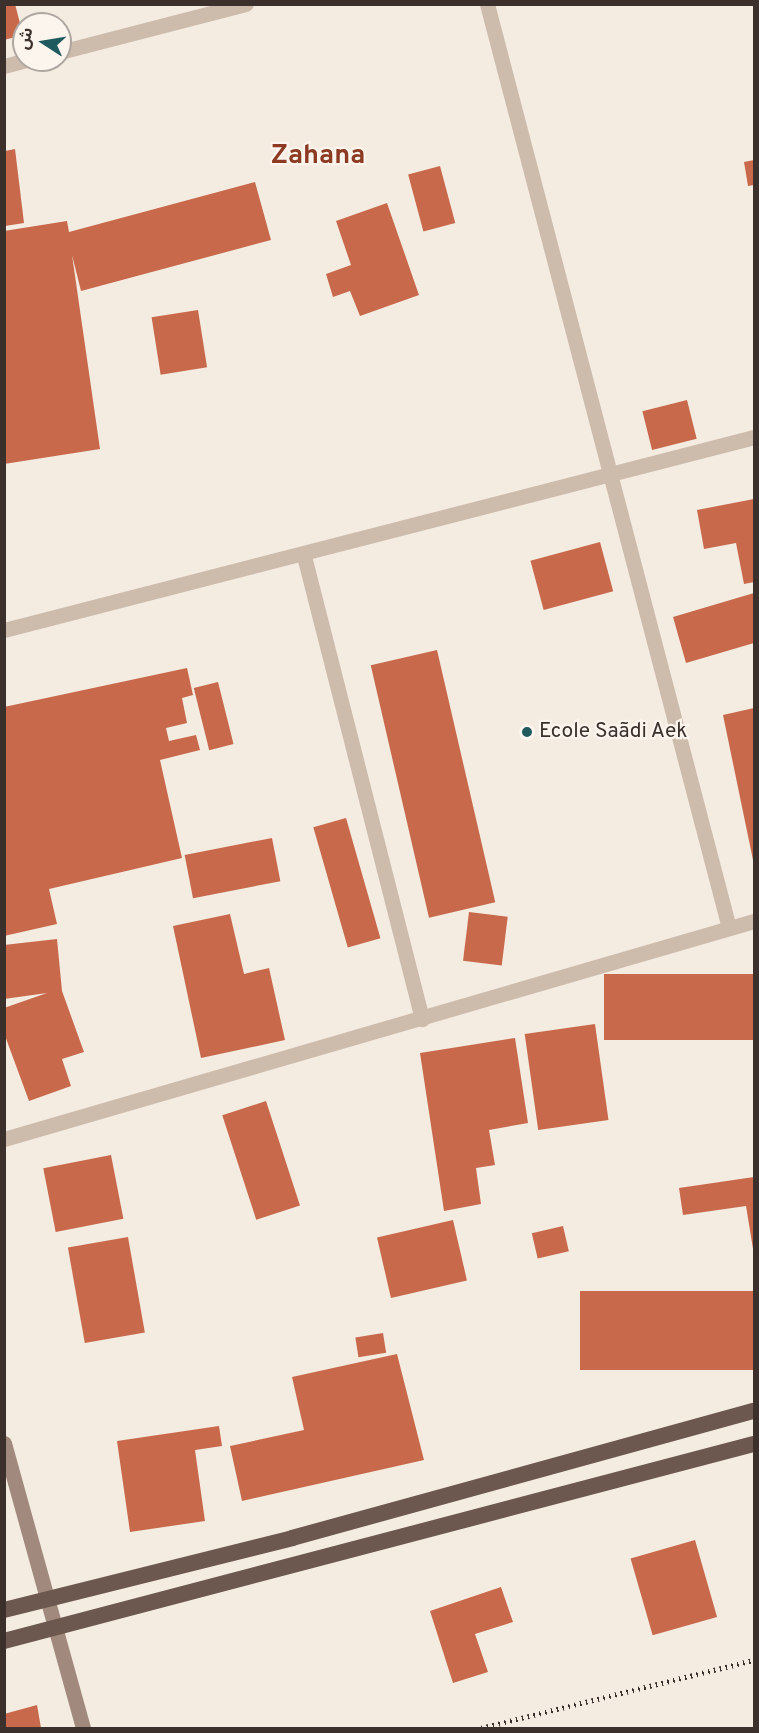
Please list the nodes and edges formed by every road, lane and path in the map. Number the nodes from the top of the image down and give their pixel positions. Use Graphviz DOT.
graph roads {
  1 [pos="246,4"];
  2 [pos="487,4"];
  3 [pos="72,49"];
  4 [pos="754,437"];
  5 [pos="610,476"];
  6 [pos="304,555"];
  7 [pos="4,630"];
  8 [pos="754,921"];
  9 [pos="729,928"];
  10 [pos="423,1019"];
  11 [pos="4,1139"];
  12 [pos="754,1411"];
  13 [pos="4,1443"];
  14 [pos="754,1444"];
  15 [pos="46,1599"];
  16 [pos="4,1610"];
  17 [pos="54,1627"];
  18 [pos="4,1641"];
  19 [pos="83,1728"];
  1 -- 3 [label="street"];
  2 -- 5 [label="street"];
  4 -- 5 [label="street"];
  5 -- 6 [label="street"];
  5 -- 9 [label="street"];
  6 -- 7 [label="street"];
  6 -- 10 [label="street"];
  8 -- 9 [label="street"];
  9 -- 10 [label="street"];
  10 -- 11 [label="street"];
  12 -- 15 [label="highway"];
  13 -- 15 [label="main road"];
  14 -- 17 [label="highway"];
  15 -- 16 [label="highway"];
  15 -- 17 [label="main road"];
  17 -- 18 [label="highway"];
  17 -- 19 [label="main road"];
}
